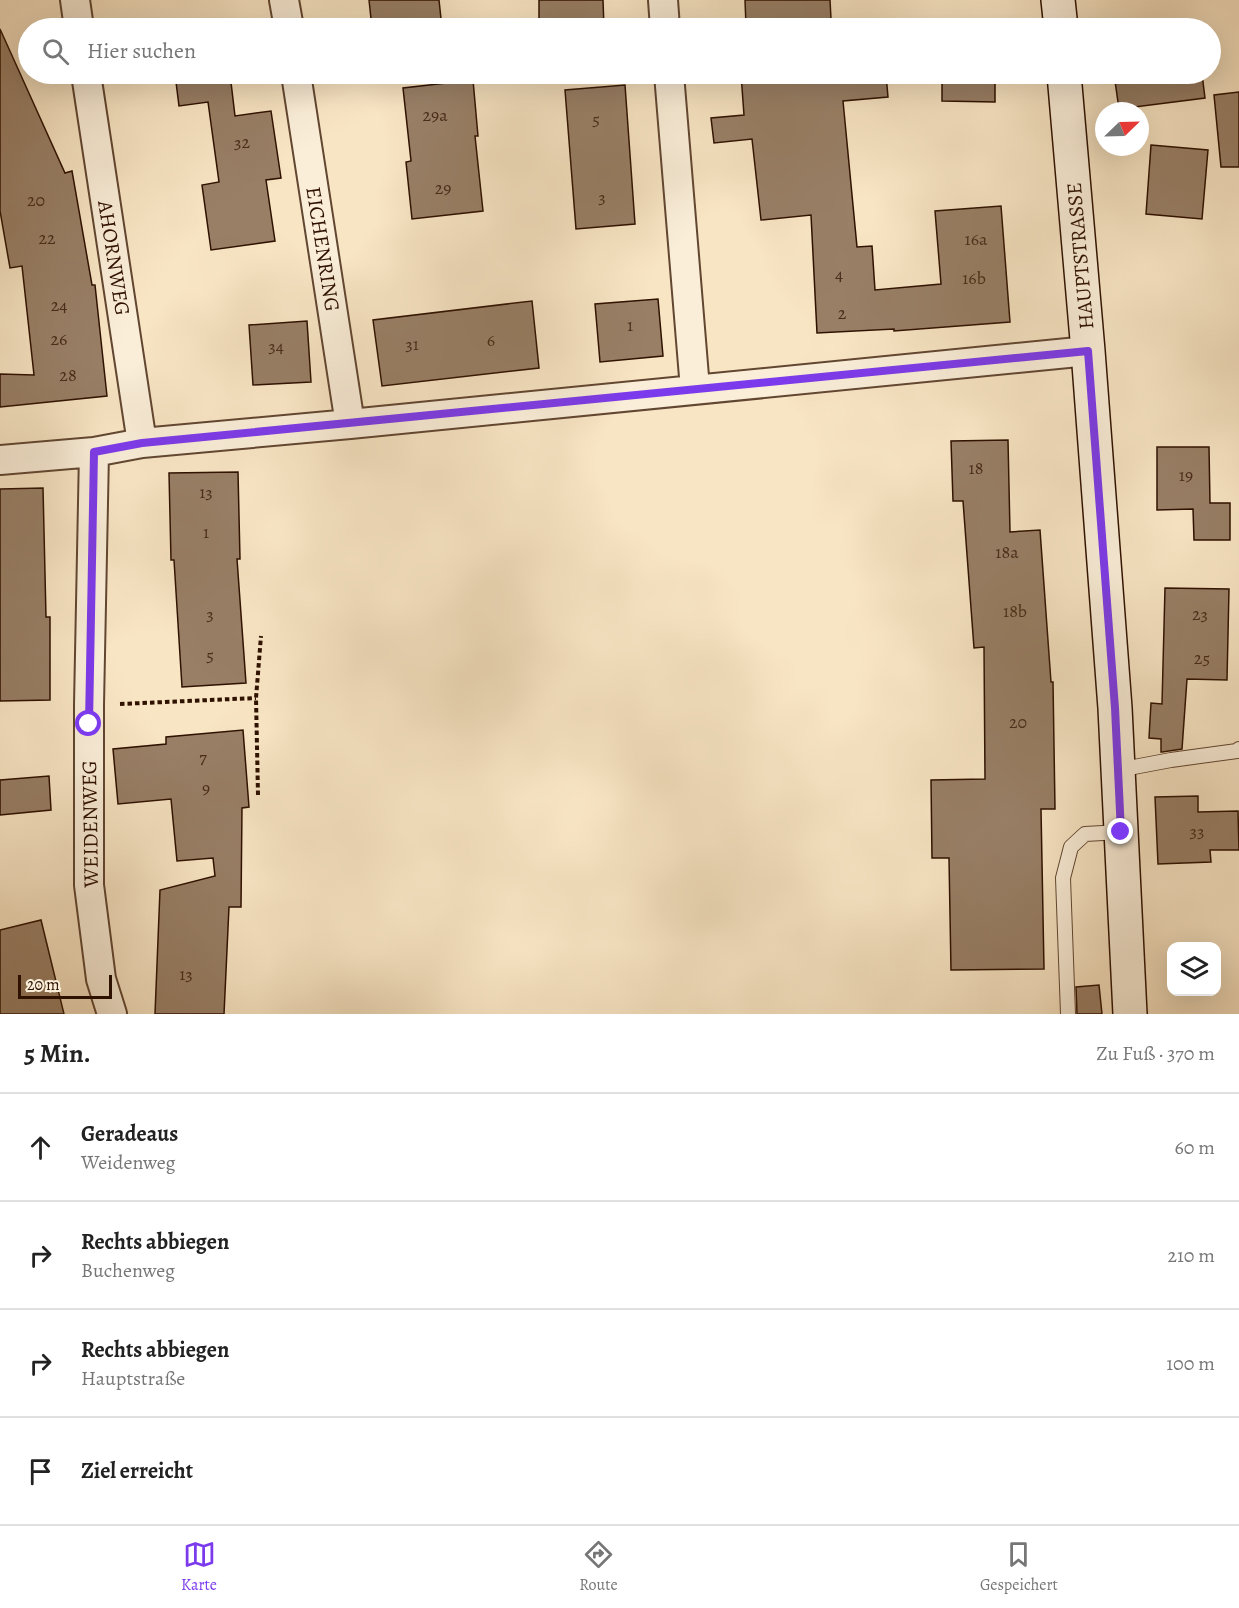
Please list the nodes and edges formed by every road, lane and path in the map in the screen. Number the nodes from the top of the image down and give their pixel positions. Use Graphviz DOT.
graph roads {
  1 [pos="75,0"];
  2 [pos="284,0"];
  3 [pos="663,0"];
  4 [pos="1058,0"];
  5 [pos="78,18"];
  6 [pos="287,18"];
  7 [pos="664,18"];
  8 [pos="1059,18"];
  9 [pos="88,84"];
  10 [pos="298,84"];
  11 [pos="670,84"];
  12 [pos="1065,84"];
  13 [pos="1088,351"];
  14 [pos="695,389"];
  15 [pos="350,424"];
  16 [pos="142,443"];
  17 [pos="94,452"];
  18 [pos="0,460"];
  19 [pos="261,636"];
  20 [pos="256,698"];
  21 [pos="89,705"];
  22 [pos="1239,749"];
  23 [pos="1118,770"];
  24 [pos="258,795"];
  25 [pos="1121,832"];
  26 [pos="112,1014"];
  27 [pos="1068,1014"];
  28 [pos="1130,1014"];
  1 -- 5 [label="street"];
  2 -- 6 [label="street"];
  3 -- 7 [label="street"];
  4 -- 8 [label="street"];
  9 -- 16 [label="street, AHORNWEG"];
  10 -- 15 [label="street, EICHENRING"];
  11 -- 14 [label="street"];
  12 -- 13 [label="street, HAUPTSTRASSE"];
  13 -- 14 [label="street"];
  13 -- 23 [label="street, HAUPTSTRASSE"];
  14 -- 15 [label="street"];
  15 -- 16 [label="street"];
  16 -- 17 [label="street"];
  17 -- 18 [label="street"];
  17 -- 21 [label="street, WEIDENWEG"];
  19 -- 20 [label="path"];
  20 -- 21 [label="path"];
  20 -- 24 [label="path"];
  21 -- 26 [label="street, WEIDENWEG"];
  22 -- 23 [label="lane"];
  23 -- 25 [label="street, HAUPTSTRASSE"];
  25 -- 27 [label="lane"];
  25 -- 28 [label="street, HAUPTSTRASSE"];
}
